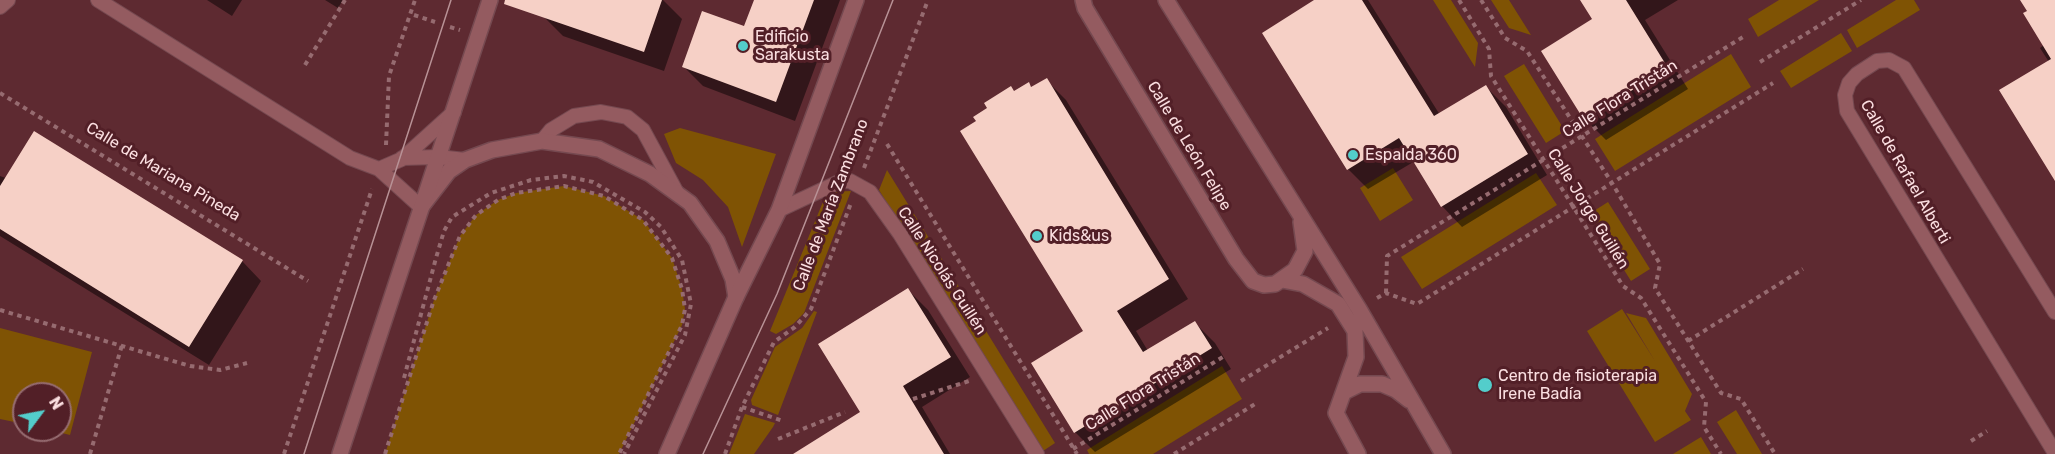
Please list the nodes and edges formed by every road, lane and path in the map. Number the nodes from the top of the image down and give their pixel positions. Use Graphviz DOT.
graph roads {
  1 [pos="8,0"];
  2 [pos="98,0"];
  3 [pos="345,0"];
  4 [pos="415,0"];
  5 [pos="490,0"];
  6 [pos="856,0"];
  7 [pos="928,0"];
  8 [pos="1083,0"];
  9 [pos="1166,0"];
  10 [pos="1459,0"];
  11 [pos="1481,0"];
  12 [pos="1861,0"];
  13 [pos="0,7"];
  14 [pos="414,15"];
  15 [pos="435,22"];
  16 [pos="1743,37"];
  17 [pos="1760,62"];
  18 [pos="305,65"];
  19 [pos="1773,83"];
  20 [pos="0,93"];
  21 [pos="454,112"];
  22 [pos="1581,136"];
  23 [pos="542,141"];
  24 [pos="887,144"];
  25 [pos="385,151"];
  26 [pos="438,157"];
  27 [pos="402,159"];
  28 [pos="465,160"];
  29 [pos="1544,161"];
  30 [pos="379,169"];
  31 [pos="1612,183"];
  32 [pos="857,185"];
  33 [pos="373,187"];
  34 [pos="676,191"];
  35 [pos="421,207"];
  36 [pos="1573,208"];
  37 [pos="779,210"];
  38 [pos="1299,216"];
  39 [pos="1803,269"];
  40 [pos="308,280"];
  41 [pos="1282,280"];
  42 [pos="1386,293"];
  43 [pos="736,297"];
  44 [pos="1376,299"];
  45 [pos="0,310"];
  46 [pos="2055,312"];
  47 [pos="1329,327"];
  48 [pos="1688,341"];
  49 [pos="122,345"];
  50 [pos="1226,355"];
  51 [pos="248,363"];
  52 [pos="404,378"];
  53 [pos="975,379"];
  54 [pos="1241,381"];
  55 [pos="1346,391"];
  56 [pos="913,399"];
  57 [pos="1409,400"];
  58 [pos="1255,404"];
  59 [pos="742,407"];
  60 [pos="844,412"];
  61 [pos="783,421"];
  62 [pos="1987,431"];
  63 [pos="778,439"];
  64 [pos="1971,441"];
  65 [pos="1074,449"];
  66 [pos="2055,453"];
  67 [pos="90,454"];
  68 [pos="284,454"];
  69 [pos="340,454"];
  70 [pos="385,454"];
  71 [pos="619,454"];
  72 [pos="624,454"];
  73 [pos="667,454"];
  74 [pos="725,454"];
  75 [pos="1037,454"];
  76 [pos="1077,454"];
  77 [pos="1174,454"];
  78 [pos="1358,454"];
  79 [pos="1443,454"];
  80 [pos="1721,454"];
  81 [pos="1775,454"];
  1 -- 13 [label="lane"];
  2 -- 30 [label="lane"];
  3 -- 18 [label="path"];
  4 -- 25 [label="path"];
  5 -- 21 [label="street"];
  6 -- 37 [label="street"];
  7 -- 32 [label="path, Calle de María Zambrano"];
  8 -- 41 [label="street, Calle de León Felipe"];
  9 -- 38 [label="street"];
  10 -- 29 [label="path, Calle Jorge Guillén"];
  11 -- 22 [label="path, Calle Jorge Guillén"];
  12 -- 17 [label="path"];
  14 -- 15 [label="path"];
  16 -- 22 [label="path, Calle Flora Tristán"];
  19 -- 31 [label="path"];
  20 -- 40 [label="path, Calle de Mariana Pineda"];
  21 -- 26 [label="street"];
  21 -- 27 [label="lane"];
  22 -- 29 [label="path, Calle Flora Tristán"];
  22 -- 31 [label="path, Calle Jorge Guillén"];
  23 -- 28 [label="street"];
  23 -- 34 [label="street"];
  23 -- 34 [label="lane"];
  24 -- 65 [label="path, Calle Nicolás Guillén"];
  26 -- 27 [label="lane"];
  26 -- 28 [label="lane"];
  26 -- 35 [label="street"];
  27 -- 30 [label="lane"];
  28 -- 35 [label="street"];
  29 -- 36 [label="path, Calle Jorge Guillén"];
  29 -- 42 [label="path, Calle Flora Tristán"];
  30 -- 35 [label="lane"];
  31 -- 36 [label="path"];
  31 -- 48 [label="path, Calle Jorge Guillén"];
  32 -- 37 [label="lane"];
  32 -- 59 [label="path, Calle de María Zambrano"];
  32 -- 75 [label="lane, Calle Nicolás Guillén"];
  33 -- 68 [label="path"];
  34 -- 43 [label="street"];
  35 -- 69 [label="street"];
  36 -- 42 [label="path"];
  36 -- 80 [label="path, Calle Jorge Guillén"];
  37 -- 43 [label="street"];
  38 -- 41 [label="street"];
  38 -- 57 [label="street"];
  39 -- 48 [label="path"];
  41 -- 55 [label="street, Calle de León Felipe"];
  42 -- 44 [label="path"];
  43 -- 73 [label="street"];
  45 -- 49 [label="path"];
  46 -- 66 [label="lane, Calle de Rafael Alberti"];
  47 -- 54 [label="path"];
  48 -- 81 [label="path, Calle Jorge Guillén"];
  49 -- 51 [label="path"];
  49 -- 67 [label="path"];
  50 -- 65 [label="path, Calle Flora Tristán"];
  52 -- 72 [label="path"];
  53 -- 56 [label="path"];
  55 -- 57 [label="street"];
  55 -- 78 [label="street, Calle de León Felipe"];
  57 -- 79 [label="street"];
  58 -- 77 [label="path"];
  59 -- 61 [label="path"];
  59 -- 74 [label="path, Calle de María Zambrano"];
  60 -- 63 [label="path"];
  62 -- 64 [label="path"];
  65 -- 76 [label="path, Calle Nicolás Guillén"];
  70 -- 71 [label="path"];
}
